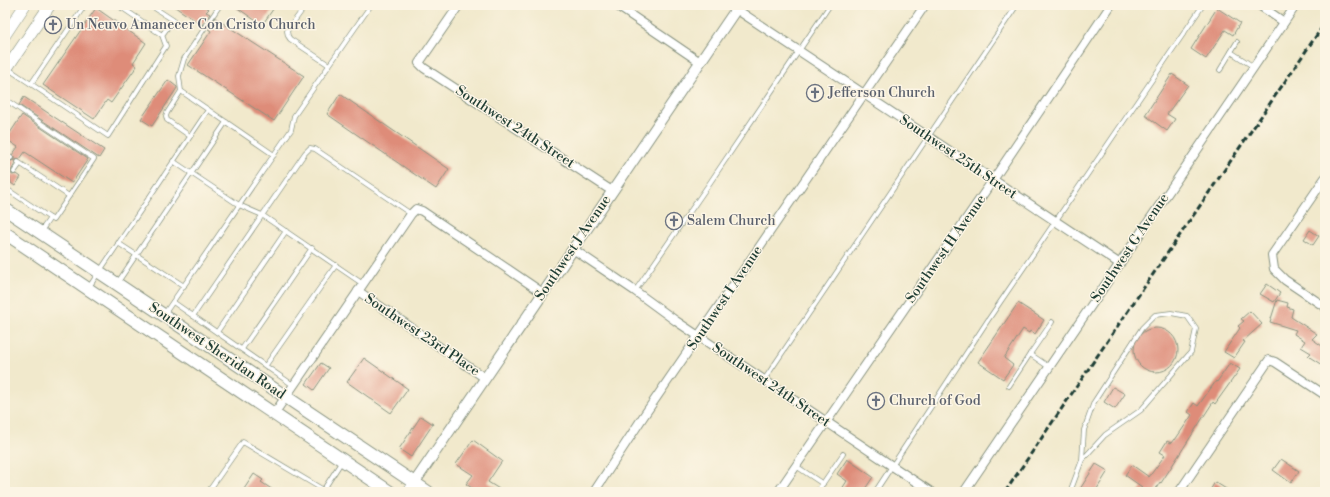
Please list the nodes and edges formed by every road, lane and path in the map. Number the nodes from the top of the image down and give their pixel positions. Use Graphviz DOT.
graph roads {
  1 [pos="25,5"];
  2 [pos="50,5"];
  3 [pos="85,5"];
  4 [pos="130,5"];
  5 [pos="150,5"];
  6 [pos="220,5"];
  7 [pos="306,5"];
  8 [pos="371,5"];
  9 [pos="459,5"];
  10 [pos="616,5"];
  11 [pos="830,5"];
  12 [pos="925,5"];
  13 [pos="1017,5"];
  14 [pos="1111,5"];
  15 [pos="1203,5"];
  16 [pos="1259,5"];
  17 [pos="1296,5"];
  18 [pos="120,6"];
  19 [pos="737,7"];
  20 [pos="1284,22"];
  21 [pos="5,35"];
  22 [pos="162,35"];
  23 [pos="1237,42"];
  24 [pos="799,51"];
  25 [pos="1231,52"];
  26 [pos="700,62"];
  27 [pos="329,65"];
  28 [pos="1254,67"];
  29 [pos="6,69"];
  30 [pos="1220,70"];
  31 [pos="31,84"];
  32 [pos="182,91"];
  33 [pos="864,94"];
  34 [pos="5,99"];
  35 [pos="9,102"];
  36 [pos="5,108"];
  37 [pos="208,110"];
  38 [pos="226,122"];
  39 [pos="190,136"];
  40 [pos="928,137"];
  41 [pos="274,155"];
  42 [pos="173,161"];
  43 [pos="14,172"];
  44 [pos="191,173"];
  45 [pos="1325,178"];
  46 [pos="993,180"];
  47 [pos="8,181"];
  48 [pos="5,187"];
  49 [pos="612,191"];
  50 [pos="69,196"];
  51 [pos="239,205"];
  52 [pos="5,209"];
  53 [pos="411,214"];
  54 [pos="262,215"];
  55 [pos="50,218"];
  56 [pos="1055,221"];
  57 [pos="286,231"];
  58 [pos="5,233"];
  59 [pos="40,233"];
  60 [pos="118,243"];
  61 [pos="312,248"];
  62 [pos="573,249"];
  63 [pos="136,254"];
  64 [pos="1120,264"];
  65 [pos="336,265"];
  66 [pos="99,272"];
  67 [pos="116,284"];
  68 [pos="363,284"];
  69 [pos="184,286"];
  70 [pos="88,288"];
  71 [pos="358,291"];
  72 [pos="635,291"];
  73 [pos="543,293"];
  74 [pos="173,302"];
  75 [pos="1325,307"];
  76 [pos="164,315"];
  77 [pos="193,316"];
  78 [pos="1052,322"];
  79 [pos="217,332"];
  80 [pos="699,336"];
  81 [pos="242,349"];
  82 [pos="1030,354"];
  83 [pos="266,366"];
  84 [pos="1049,367"];
  85 [pos="485,378"];
  86 [pos="764,380"];
  87 [pos="293,385"];
  88 [pos="1009,386"];
  89 [pos="1325,395"];
  90 [pos="285,397"];
  91 [pos="274,414"];
  92 [pos="827,422"];
  93 [pos="843,454"];
  94 [pos="342,460"];
  95 [pos="1082,460"];
  96 [pos="796,466"];
  97 [pos="892,466"];
  98 [pos="823,484"];
  99 [pos="411,487"];
  100 [pos="324,491"];
  101 [pos="208,492"];
  102 [pos="390,492"];
  103 [pos="428,492"];
  104 [pos="594,492"];
  105 [pos="778,492"];
  106 [pos="817,492"];
  107 [pos="875,492"];
  108 [pos="931,492"];
  109 [pos="964,492"];
  110 [pos="1070,492"];
  111 [pos="1179,492"];
  1 -- 21 [label="main road"];
  2 -- 29 [label="main road"];
  3 -- 31 [label="lane"];
  4 -- 18 [label="lane"];
  5 -- 22 [label="lane"];
  6 -- 32 [label="lane"];
  7 -- 27 [label="lane"];
  8 -- 27 [label="lane"];
  9 -- 49 [label="street, Southwest 24th Street"];
  10 -- 26 [label="street"];
  11 -- 24 [label="lane"];
  12 -- 33 [label="street, Southwest I Avenue"];
  13 -- 40 [label="lane"];
  14 -- 46 [label="street, Southwest H Avenue"];
  15 -- 56 [label="lane"];
  16 -- 20 [label="street"];
  17 -- 20 [label="street, Southwest G Avenue"];
  18 -- 22 [label="lane"];
  19 -- 24 [label="street, Southwest 25th Street"];
  19 -- 26 [label="street, Southwest J Avenue"];
  20 -- 28 [label="street, Southwest G Avenue"];
  22 -- 31 [label="lane"];
  23 -- 25 [label="lane"];
  24 -- 33 [label="street, Southwest 25th Street"];
  24 -- 72 [label="lane"];
  25 -- 28 [label="lane"];
  25 -- 30 [label="lane"];
  26 -- 49 [label="street, Southwest J Avenue"];
  27 -- 41 [label="lane"];
  28 -- 64 [label="street, Southwest G Avenue"];
  29 -- 31 [label="lane"];
  32 -- 37 [label="lane"];
  32 -- 39 [label="lane"];
  33 -- 40 [label="street, Southwest 25th Street"];
  33 -- 80 [label="street, Southwest I Avenue"];
  34 -- 35 [label="lane"];
  35 -- 36 [label="lane"];
  35 -- 50 [label="lane"];
  37 -- 38 [label="lane"];
  37 -- 39 [label="lane"];
  38 -- 41 [label="lane"];
  38 -- 44 [label="lane"];
  39 -- 42 [label="lane"];
  40 -- 46 [label="street, Southwest 25th Street"];
  40 -- 86 [label="lane"];
  41 -- 51 [label="lane"];
  42 -- 44 [label="lane"];
  42 -- 60 [label="lane"];
  43 -- 50 [label="lane"];
  44 -- 51 [label="lane"];
  44 -- 63 [label="lane"];
  45 -- 75 [label="street"];
  46 -- 56 [label="street, Southwest 25th Street"];
  46 -- 92 [label="street, Southwest H Avenue"];
  47 -- 48 [label="lane"];
  48 -- 55 [label="lane"];
  49 -- 62 [label="street, Southwest J Avenue"];
  50 -- 55 [label="lane"];
  51 -- 54 [label="lane"];
  51 -- 69 [label="lane"];
  52 -- 59 [label="main road, Southwest Sheridan Road"];
  53 -- 54 [label="lane"];
  53 -- 68 [label="street"];
  53 -- 73 [label="street"];
  54 -- 57 [label="lane"];
  54 -- 77 [label="lane"];
  55 -- 59 [label="lane"];
  56 -- 64 [label="street, Southwest 25th Street"];
  56 -- 97 [label="lane"];
  57 -- 61 [label="lane"];
  57 -- 79 [label="lane"];
  58 -- 70 [label="main road, Southwest Sheridan Road"];
  59 -- 66 [label="main road, Southwest Sheridan Road"];
  60 -- 63 [label="lane"];
  60 -- 66 [label="lane"];
  61 -- 65 [label="lane"];
  61 -- 81 [label="lane"];
  62 -- 72 [label="street, Southwest 24th Street"];
  62 -- 73 [label="street, Southwest J Avenue"];
  63 -- 67 [label="lane"];
  63 -- 69 [label="lane"];
  64 -- 84 [label="street, Southwest G Avenue"];
  65 -- 68 [label="lane"];
  65 -- 83 [label="lane"];
  66 -- 67 [label="main road, Southwest Sheridan Road"];
  66 -- 70 [label="lane"];
  67 -- 76 [label="main road, Southwest Sheridan Road"];
  68 -- 71 [label="street"];
  69 -- 74 [label="lane"];
  70 -- 91 [label="main road, Southwest Sheridan Road"];
  71 -- 85 [label="street, Southwest 23rd Place"];
  71 -- 87 [label="street"];
  72 -- 80 [label="street, Southwest 24th Street"];
  73 -- 85 [label="street, Southwest J Avenue"];
  74 -- 76 [label="lane"];
  74 -- 77 [label="lane"];
  76 -- 90 [label="main road, Southwest Sheridan Road"];
  77 -- 79 [label="lane"];
  78 -- 82 [label="lane"];
  79 -- 81 [label="lane"];
  80 -- 86 [label="street, Southwest 24th Street"];
  80 -- 104 [label="street, Southwest I Avenue"];
  81 -- 83 [label="lane"];
  82 -- 84 [label="lane"];
  82 -- 88 [label="lane"];
  83 -- 87 [label="lane"];
  84 -- 109 [label="street, Southwest G Avenue"];
  85 -- 99 [label="street, Southwest J Avenue"];
  86 -- 92 [label="street, Southwest 24th Street"];
  87 -- 90 [label="street"];
  89 -- 111 [label="street"];
  90 -- 91 [label="street"];
  90 -- 99 [label="main road, Southwest Sheridan Road"];
  91 -- 94 [label="main road, Southwest Sheridan Road"];
  92 -- 96 [label="street, Southwest H Avenue"];
  92 -- 97 [label="street, Southwest 24th Street"];
  93 -- 98 [label="lane"];
  94 -- 100 [label="lane"];
  94 -- 102 [label="main road, Southwest Sheridan Road"];
  95 -- 95 [label="lane"];
  95 -- 110 [label="lane"];
  96 -- 98 [label="lane"];
  96 -- 105 [label="street, Southwest H Avenue"];
  97 -- 107 [label="lane"];
  97 -- 108 [label="street, Southwest 24th Street"];
  98 -- 106 [label="lane"];
  99 -- 103 [label="main road, Southwest Sheridan Road"];
  100 -- 101 [label="lane"];
}
